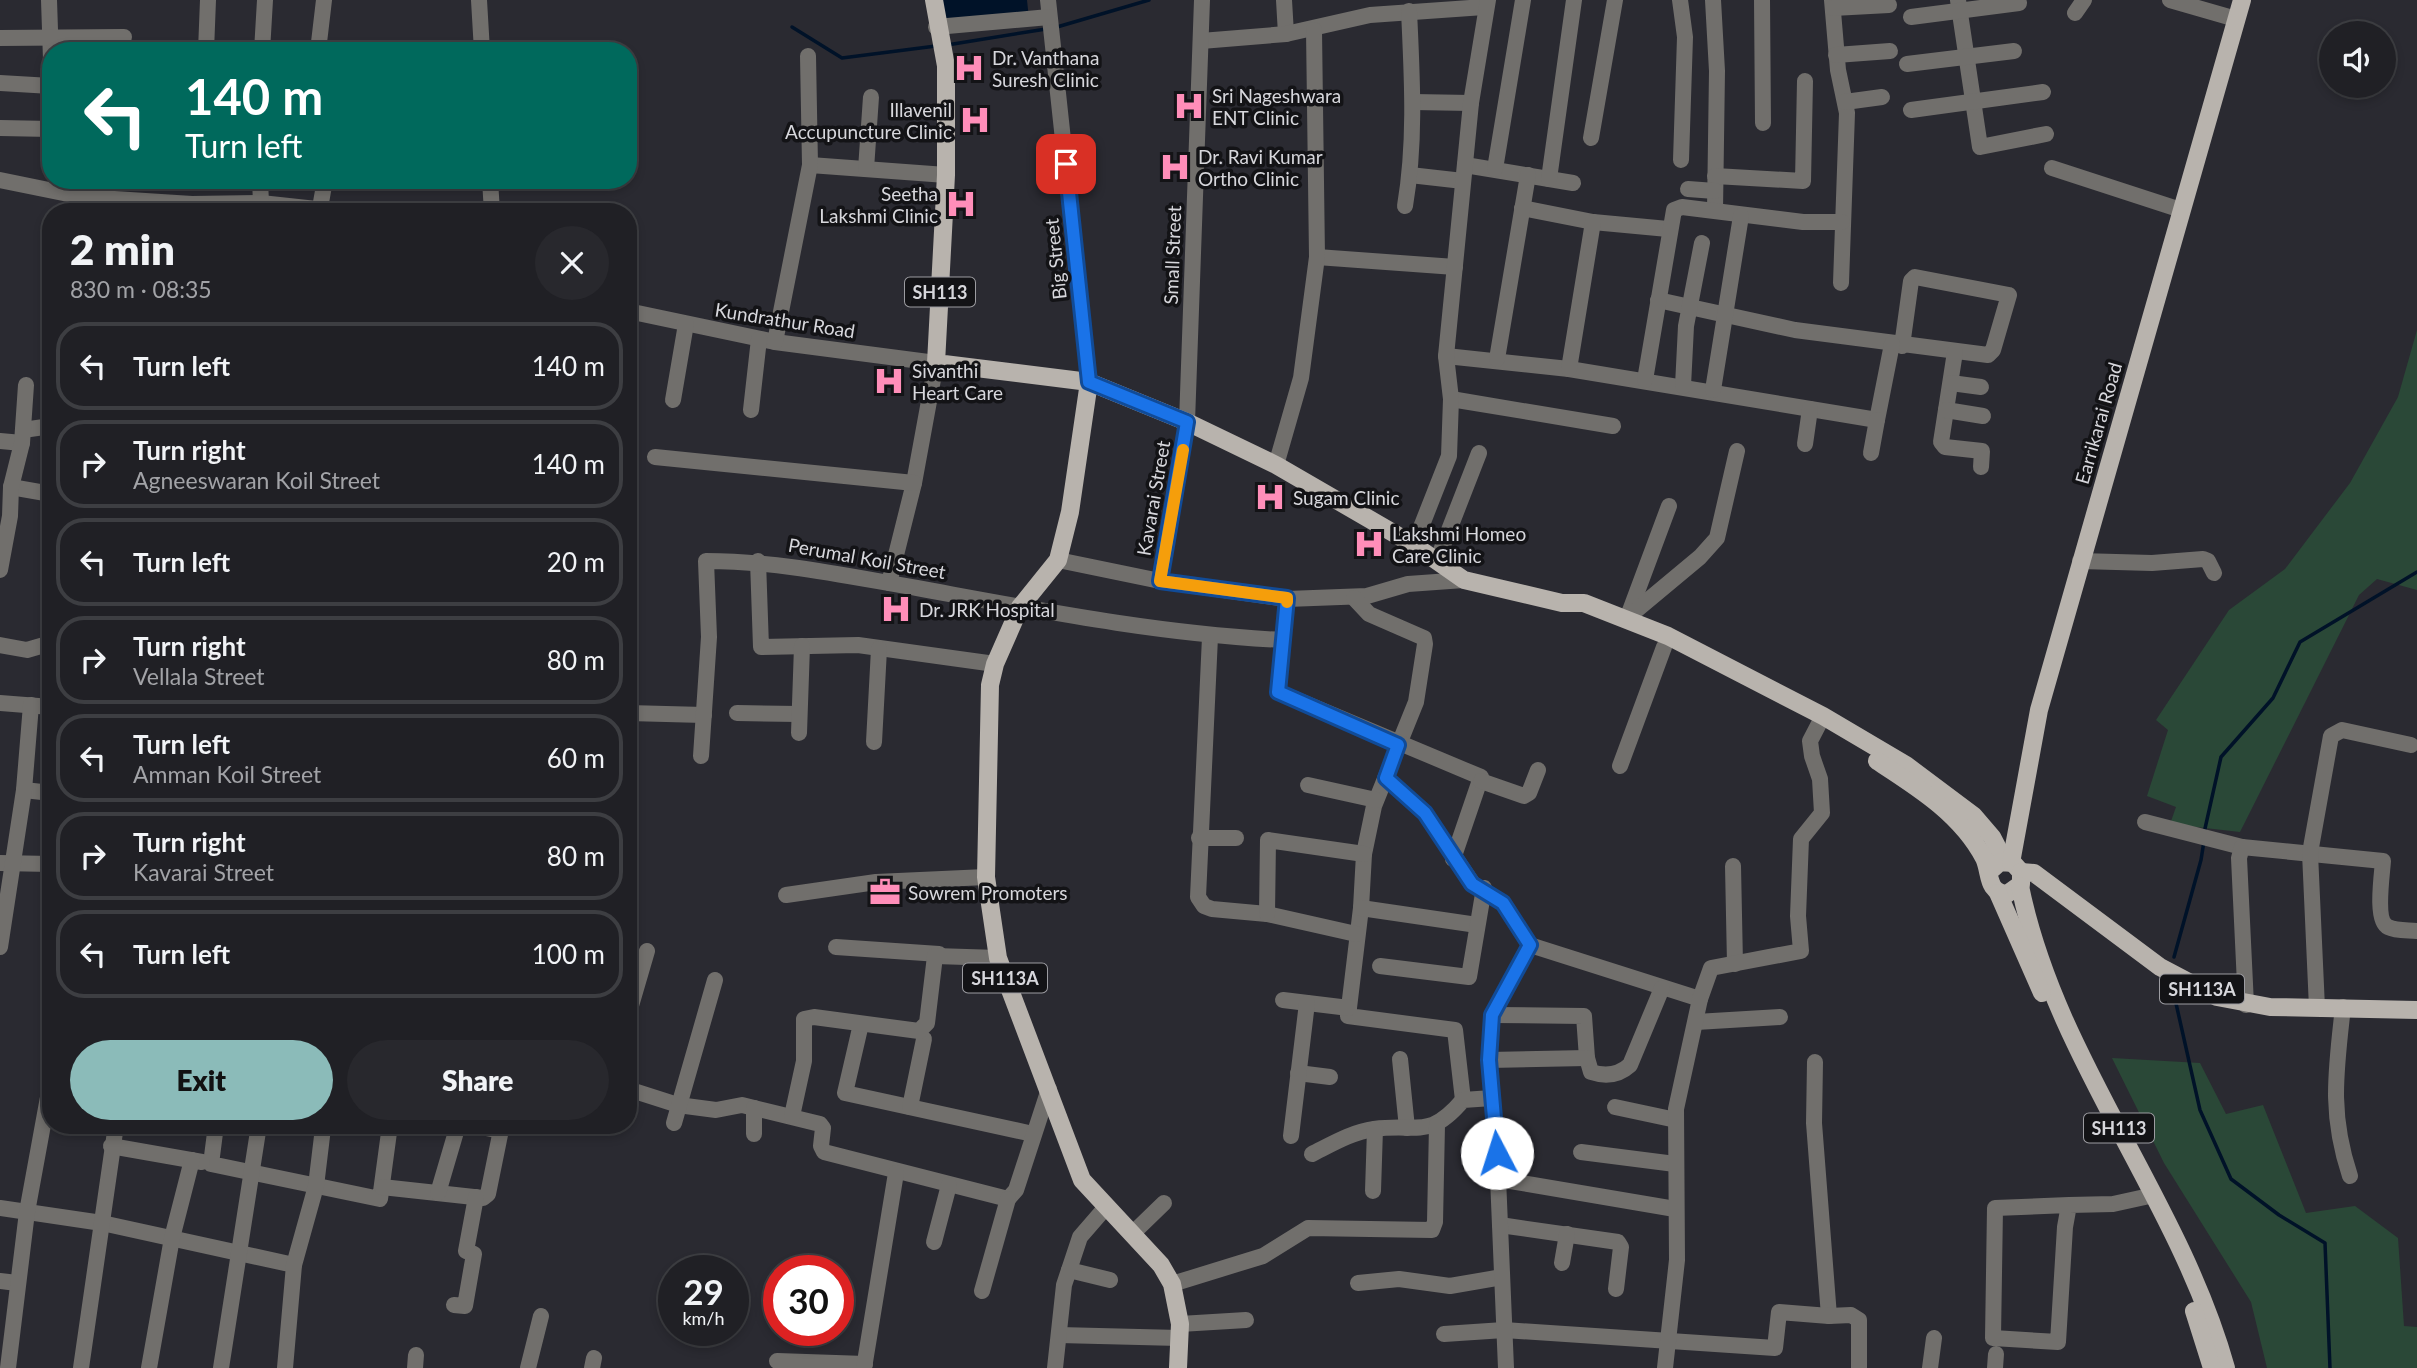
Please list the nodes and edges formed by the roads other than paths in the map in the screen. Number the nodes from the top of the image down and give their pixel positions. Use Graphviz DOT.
graph roads {
  1 [pos="49,0"];
  2 [pos="208,0"];
  3 [pos="265,0"];
  4 [pos="324,0"];
  5 [pos="479,0"];
  6 [pos="934,0"];
  7 [pos="1048,0"];
  8 [pos="1284,0"];
  9 [pos="1523,0"];
  10 [pos="1574,0"];
  11 [pos="1615,0"];
  12 [pos="1681,0"];
  13 [pos="1713,0"];
  14 [pos="1762,0"];
  15 [pos="2169,0"];
  16 [pos="2242,0"];
  17 [pos="1201,3"];
  18 [pos="2019,3"];
  19 [pos="1486,4"];
  20 [pos="1832,4"];
  21 [pos="1889,5"];
  22 [pos="1959,5"];
  23 [pos="1440,6"];
  24 [pos="1409,11"];
  25 [pos="1049,17"];
  26 [pos="1911,17"];
  27 [pos="2236,19"];
  28 [pos="936,27"];
  29 [pos="1314,30"];
  30 [pos="1286,34"];
  31 [pos="50,37"];
  32 [pos="124,37"];
  33 [pos="0,38"];
  34 [pos="1201,41"];
  35 [pos="50,42"];
  36 [pos="206,42"];
  37 [pos="263,42"];
  38 [pos="319,42"];
  39 [pos="481,42"];
  40 [pos="1890,51"];
  41 [pos="2014,51"];
  42 [pos="1836,55"];
  43 [pos="808,56"];
  44 [pos="1966,57"];
  45 [pos="1907,64"];
  46 [pos="1805,80"];
  47 [pos="0,83"];
  48 [pos="42,85"];
  49 [pos="2043,92"];
  50 [pos="871,97"];
  51 [pos="1882,97"];
  52 [pos="1413,102"];
  53 [pos="1845,102"];
  54 [pos="1471,103"];
  55 [pos="1972,103"];
  56 [pos="1911,110"];
  57 [pos="1763,123"];
  58 [pos="0,128"];
  59 [pos="42,129"];
  60 [pos="2046,135"];
  61 [pos="1591,138"];
  62 [pos="1681,160"];
  63 [pos="810,165"];
  64 [pos="866,169"];
  65 [pos="1495,169"];
  66 [pos="2052,169"];
  67 [pos="1464,173"];
  68 [pos="946,175"];
  69 [pos="1410,175"];
  70 [pos="1528,175"];
  71 [pos="1549,179"];
  72 [pos="0,180"];
  73 [pos="1573,183"];
  74 [pos="1715,183"];
  75 [pos="42,184"];
  76 [pos="64,189"];
  77 [pos="260,189"];
  78 [pos="1688,189"];
  79 [pos="82,203"];
  80 [pos="261,203"];
  81 [pos="1405,206"];
  82 [pos="1522,208"];
  83 [pos="1715,210"];
  84 [pos="2181,210"];
  85 [pos="1741,216"];
  86 [pos="1593,222"];
  87 [pos="1842,222"];
  88 [pos="1668,229"];
  89 [pos="1702,243"];
  90 [pos="1317,257"];
  91 [pos="1455,267"];
  92 [pos="1841,283"];
  93 [pos="1658,300"];
  94 [pos="1690,305"];
  95 [pos="1724,313"];
  96 [pos="637,314"];
  97 [pos="686,324"];
  98 [pos="758,339"];
  99 [pos="775,342"];
  100 [pos="1897,345"];
  101 [pos="1955,352"];
  102 [pos="1446,356"];
  103 [pos="1497,359"];
  104 [pos="936,363"];
  105 [pos="1569,369"];
  106 [pos="1644,380"];
  107 [pos="1089,382"];
  108 [pos="1951,383"];
  109 [pos="26,385"];
  110 [pos="1683,386"];
  111 [pos="1981,387"];
  112 [pos="1713,390"];
  113 [pos="673,400"];
  114 [pos="1451,400"];
  115 [pos="1811,409"];
  116 [pos="751,410"];
  117 [pos="1946,410"];
  118 [pos="1983,416"];
  119 [pos="1877,420"];
  120 [pos="1187,422"];
  121 [pos="1613,426"];
  122 [pos="42,429"];
  123 [pos="23,436"];
  124 [pos="0,441"];
  125 [pos="1805,444"];
  126 [pos="1737,452"];
  127 [pos="1479,453"];
  128 [pos="1871,453"];
  129 [pos="655,457"];
  130 [pos="1276,466"];
  131 [pos="1981,467"];
  132 [pos="914,483"];
  133 [pos="11,486"];
  134 [pos="42,492"];
  135 [pos="1669,506"];
  136 [pos="5,515"];
  137 [pos="1414,545"];
  138 [pos="1058,560"];
  139 [pos="758,561"];
  140 [pos="1437,561"];
  141 [pos="2080,561"];
  142 [pos="0,570"];
  143 [pos="2214,573"];
  144 [pos="1464,580"];
  145 [pos="1160,581"];
  146 [pos="889,583"];
  147 [pos="1354,597"];
  148 [pos="1287,598"];
  149 [pos="1020,607"];
  150 [pos="1625,622"];
  151 [pos="1210,637"];
  152 [pos="1282,640"];
  153 [pos="0,645"];
  154 [pos="802,646"];
  155 [pos="42,647"];
  156 [pos="1664,647"];
  157 [pos="879,649"];
  158 [pos="995,664"];
  159 [pos="0,703"];
  160 [pos="31,705"];
  161 [pos="42,706"];
  162 [pos="637,713"];
  163 [pos="737,713"];
  164 [pos="799,714"];
  165 [pos="704,715"];
  166 [pos="1821,721"];
  167 [pos="799,733"];
  168 [pos="874,742"];
  169 [pos="1398,745"];
  170 [pos="2411,745"];
  171 [pos="701,756"];
  172 [pos="1620,766"];
  173 [pos="1538,770"];
  174 [pos="1386,778"];
  175 [pos="1481,781"];
  176 [pos="1308,785"];
  177 [pos="24,790"];
  178 [pos="42,792"];
  179 [pos="1377,800"];
  180 [pos="2145,822"];
  181 [pos="1199,838"];
  182 [pos="1236,838"];
  183 [pos="2242,847"];
  184 [pos="2310,853"];
  185 [pos="1364,854"];
  186 [pos="1453,859"];
  187 [pos="6,863"];
  188 [pos="42,864"];
  189 [pos="1733,866"];
  190 [pos="2010,871"];
  191 [pos="986,877"];
  192 [pos="1484,888"];
  193 [pos="786,895"];
  194 [pos="1361,908"];
  195 [pos="1266,914"];
  196 [pos="1477,925"];
  197 [pos="2417,931"];
  198 [pos="1356,934"];
  199 [pos="1530,945"];
  200 [pos="0,947"];
  201 [pos="836,947"];
  202 [pos="647,951"];
  203 [pos="939,954"];
  204 [pos="998,958"];
  205 [pos="1735,964"];
  206 [pos="1380,965"];
  207 [pos="715,980"];
  208 [pos="637,985"];
  209 [pos="1662,988"];
  210 [pos="1700,999"];
  211 [pos="1283,1000"];
  212 [pos="1307,1003"];
  213 [pos="2246,1005"];
  214 [pos="2343,1007"];
  215 [pos="1349,1008"];
  216 [pos="2317,1008"];
  217 [pos="2417,1010"];
  218 [pos="1492,1015"];
  219 [pos="1780,1017"];
  220 [pos="1696,1022"];
  221 [pos="861,1024"];
  222 [pos="924,1039"];
  223 [pos="1587,1058"];
  224 [pos="1400,1059"];
  225 [pos="1489,1060"];
  226 [pos="1815,1062"];
  227 [pos="1298,1073"];
  228 [pos="1330,1077"];
  229 [pos="1049,1089"];
  230 [pos="637,1092"];
  231 [pos="1492,1098"];
  232 [pos="1463,1100"];
  233 [pos="678,1105"];
  234 [pos="910,1107"];
  235 [pos="1615,1107"];
  236 [pos="754,1108"];
  237 [pos="792,1116"];
  238 [pos="1676,1120"];
  239 [pos="674,1123"];
  240 [pos="1437,1125"];
  241 [pos="1407,1128"];
  242 [pos="1375,1129"];
  243 [pos="42,1130"];
  244 [pos="754,1133"];
  245 [pos="114,1134"];
  246 [pos="215,1134"];
  247 [pos="257,1134"];
  248 [pos="322,1134"];
  249 [pos="389,1134"];
  250 [pos="455,1134"];
  251 [pos="500,1134"];
  252 [pos="1033,1134"];
  253 [pos="1291,1136"];
  254 [pos="111,1146"];
  255 [pos="1581,1152"];
  256 [pos="1312,1154"];
  257 [pos="192,1160"];
  258 [pos="211,1164"];
  259 [pos="1675,1164"];
  260 [pos="251,1172"];
  261 [pos="896,1173"];
  262 [pos="2350,1176"];
  263 [pos="1498,1179"];
  264 [pos="949,1185"];
  265 [pos="316,1186"];
  266 [pos="382,1187"];
  267 [pos="1373,1191"];
  268 [pos="438,1194"];
  269 [pos="2148,1196"];
  270 [pos="476,1197"];
  271 [pos="1008,1199"];
  272 [pos="1164,1203"];
  273 [pos="2069,1205"];
  274 [pos="1106,1207"];
  275 [pos="0,1208"];
  276 [pos="1675,1209"];
  277 [pos="27,1212"];
  278 [pos="103,1223"];
  279 [pos="1500,1225"];
  280 [pos="1132,1234"];
  281 [pos="1567,1234"];
  282 [pos="172,1238"];
  283 [pos="934,1242"];
  284 [pos="237,1252"];
  285 [pos="1562,1264"];
  286 [pos="294,1265"];
  287 [pos="1069,1270"];
  288 [pos="1502,1277"];
  289 [pos="1110,1280"];
  290 [pos="0,1281"];
  291 [pos="17,1283"];
  292 [pos="1359,1283"];
  293 [pos="1172,1284"];
  294 [pos="1616,1289"];
  295 [pos="982,1291"];
  296 [pos="454,1305"];
  297 [pos="541,1316"];
  298 [pos="1829,1317"];
  299 [pos="1246,1320"];
  300 [pos="1504,1330"];
  301 [pos="1180,1331"];
  302 [pos="1444,1334"];
  303 [pos="1059,1335"];
  304 [pos="1934,1338"];
  305 [pos="1666,1342"];
  306 [pos="5,1350"];
  307 [pos="776,1361"];
  308 [pos="864,1366"];
  309 [pos="8,1368"];
  310 [pos="81,1368"];
  311 [pos="149,1368"];
  312 [pos="221,1368"];
  313 [pos="285,1368"];
  314 [pos="528,1368"];
  315 [pos="1055,1368"];
  316 [pos="1178,1368"];
  317 [pos="1506,1368"];
  318 [pos="1665,1368"];
  319 [pos="1859,1368"];
  320 [pos="1930,1368"];
  321 [pos="2212,1368"];
  322 [pos="2225,1368"];
  1 -- 31 [label="street"];
  2 -- 36 [label="street"];
  3 -- 37 [label="street"];
  4 -- 38 [label="street"];
  5 -- 39 [label="street"];
  6 -- 28 [label="main road, SH113"];
  7 -- 25 [label="street, Big Street"];
  8 -- 30 [label="street"];
  9 -- 65 [label="street"];
  10 -- 71 [label="street"];
  11 -- 61 [label="street"];
  12 -- 62 [label="street"];
  13 -- 74 [label="street"];
  14 -- 57 [label="street"];
  15 -- 27 [label="street"];
  16 -- 27 [label="main road, Earrikarai Road"];
  17 -- 34 [label="street, Small Street"];
  18 -- 22 [label="street"];
  19 -- 23 [label="street"];
  19 -- 54 [label="street"];
  20 -- 21 [label="street"];
  20 -- 42 [label="street"];
  22 -- 26 [label="street"];
  22 -- 44 [label="street"];
  23 -- 24 [label="street"];
  24 -- 29 [label="street"];
  24 -- 52 [label="street"];
  25 -- 28 [label="street"];
  25 -- 107 [label="street, Big Street"];
  27 -- 84 [label="main road, Earrikarai Road"];
  28 -- 68 [label="main road, SH113"];
  29 -- 30 [label="street"];
  29 -- 90 [label="street"];
  30 -- 34 [label="street"];
  31 -- 32 [label="street"];
  31 -- 33 [label="street"];
  31 -- 35 [label="street"];
  34 -- 120 [label="street, Small Street"];
  40 -- 42 [label="street"];
  41 -- 44 [label="street"];
  42 -- 53 [label="street"];
  43 -- 63 [label="street"];
  44 -- 45 [label="street"];
  44 -- 55 [label="street"];
  46 -- 74 [label="street"];
  47 -- 48 [label="street"];
  49 -- 55 [label="street"];
  50 -- 64 [label="street"];
  51 -- 53 [label="street"];
  52 -- 54 [label="street"];
  52 -- 69 [label="street"];
  53 -- 87 [label="street"];
  54 -- 67 [label="street"];
  55 -- 56 [label="street"];
  55 -- 60 [label="street"];
  58 -- 59 [label="street"];
  63 -- 64 [label="street"];
  63 -- 99 [label="street"];
  64 -- 68 [label="street"];
  65 -- 67 [label="street"];
  65 -- 70 [label="street"];
  66 -- 84 [label="street"];
  67 -- 69 [label="street"];
  67 -- 91 [label="street"];
  68 -- 104 [label="main road, SH113"];
  69 -- 81 [label="street"];
  70 -- 71 [label="street"];
  70 -- 82 [label="street"];
  71 -- 73 [label="street"];
  72 -- 75 [label="street"];
  74 -- 78 [label="street"];
  74 -- 83 [label="street"];
  76 -- 79 [label="street"];
  77 -- 80 [label="street"];
  82 -- 86 [label="street"];
  82 -- 103 [label="street"];
  83 -- 85 [label="street"];
  83 -- 88 [label="street"];
  84 -- 141 [label="main road, Earrikarai Road"];
  85 -- 87 [label="street"];
  85 -- 95 [label="street"];
  86 -- 88 [label="street"];
  86 -- 105 [label="street"];
  87 -- 92 [label="street"];
  88 -- 93 [label="street"];
  89 -- 94 [label="street"];
  90 -- 91 [label="street"];
  90 -- 130 [label="street"];
  91 -- 102 [label="street"];
  93 -- 94 [label="street"];
  93 -- 106 [label="street"];
  94 -- 95 [label="street"];
  94 -- 110 [label="street"];
  95 -- 100 [label="street"];
  95 -- 112 [label="street"];
  96 -- 97 [label="street, Kundrathur Road"];
  97 -- 98 [label="street, Kundrathur Road"];
  97 -- 113 [label="street"];
  98 -- 99 [label="street, Kundrathur Road"];
  98 -- 116 [label="street"];
  99 -- 104 [label="street, Kundrathur Road"];
  100 -- 101 [label="street"];
  100 -- 101 [label="street"];
  100 -- 119 [label="street"];
  101 -- 108 [label="street"];
  102 -- 103 [label="street"];
  102 -- 114 [label="street"];
  103 -- 105 [label="street"];
  104 -- 107 [label="main road, SH113"];
  104 -- 132 [label="street"];
  105 -- 106 [label="street"];
  106 -- 110 [label="street"];
  107 -- 120 [label="main road, SH113"];
  107 -- 138 [label="main road, SH113A"];
  108 -- 111 [label="street"];
  108 -- 117 [label="street"];
  109 -- 123 [label="street"];
  110 -- 112 [label="street"];
  112 -- 115 [label="street"];
  114 -- 121 [label="street"];
  114 -- 137 [label="street"];
  115 -- 119 [label="street"];
  115 -- 125 [label="street"];
  117 -- 118 [label="street"];
  117 -- 131 [label="street"];
  119 -- 128 [label="street"];
  120 -- 130 [label="main road, SH113"];
  120 -- 145 [label="street, Kavarai Street"];
  122 -- 123 [label="street"];
  123 -- 124 [label="street"];
  123 -- 133 [label="street"];
  126 -- 150 [label="street"];
  127 -- 140 [label="street"];
  129 -- 132 [label="street"];
  130 -- 137 [label="main road, SH113"];
  132 -- 146 [label="street"];
  133 -- 134 [label="street"];
  133 -- 136 [label="street"];
  135 -- 150 [label="street"];
  136 -- 142 [label="street"];
  137 -- 140 [label="main road, SH113"];
  138 -- 145 [label="street"];
  138 -- 149 [label="main road, SH113A"];
  139 -- 146 [label="street, Perumal Koil Street"];
  139 -- 154 [label="street"];
  139 -- 165 [label="street, Perumal Koil Street"];
  140 -- 144 [label="main road, SH113"];
  141 -- 143 [label="street"];
  141 -- 190 [label="main road, Earrikarai Road"];
  144 -- 147 [label="street"];
  144 -- 150 [label="main road, SH113"];
  145 -- 148 [label="street"];
  146 -- 149 [label="street, Perumal Koil Street"];
  147 -- 148 [label="street"];
  147 -- 169 [label="street"];
  148 -- 152 [label="street"];
  149 -- 151 [label="street, Perumal Koil Street"];
  149 -- 158 [label="main road, SH113A"];
  150 -- 156 [label="main road, SH113"];
  150 -- 166 [label="main road, SH113"];
  151 -- 152 [label="street, Perumal Koil Street"];
  151 -- 181 [label="street"];
  152 -- 169 [label="street"];
  153 -- 155 [label="street"];
  154 -- 157 [label="street"];
  154 -- 164 [label="street"];
  156 -- 166 [label="main road, SH113"];
  156 -- 172 [label="street"];
  157 -- 158 [label="street"];
  157 -- 168 [label="street"];
  158 -- 191 [label="main road, SH113A"];
  159 -- 160 [label="street"];
  160 -- 161 [label="street"];
  160 -- 177 [label="street"];
  162 -- 165 [label="street"];
  163 -- 164 [label="street"];
  164 -- 167 [label="street"];
  165 -- 171 [label="street"];
  166 -- 190 [label="main road, SH113"];
  166 -- 205 [label="street"];
  169 -- 174 [label="street"];
  169 -- 175 [label="street"];
  170 -- 184 [label="street"];
  173 -- 175 [label="street"];
  174 -- 179 [label="street"];
  174 -- 186 [label="street"];
  175 -- 186 [label="street"];
  176 -- 179 [label="street"];
  177 -- 178 [label="street"];
  177 -- 187 [label="street"];
  179 -- 185 [label="street"];
  180 -- 183 [label="street"];
  181 -- 182 [label="street"];
  181 -- 195 [label="street"];
  183 -- 184 [label="street"];
  183 -- 213 [label="street"];
  184 -- 197 [label="street"];
  184 -- 216 [label="street"];
  185 -- 194 [label="street"];
  185 -- 195 [label="street"];
  186 -- 192 [label="street"];
  187 -- 188 [label="street"];
  187 -- 200 [label="street"];
  189 -- 205 [label="street"];
  190 -- 213 [label="main road, SH113A"];
  190 -- 269 [label="main road, SH113"];
  190 -- 269 [label="main road, SH113"];
  191 -- 193 [label="street"];
  191 -- 204 [label="main road, SH113A"];
  192 -- 196 [label="street"];
  192 -- 199 [label="street"];
  194 -- 196 [label="street"];
  194 -- 198 [label="street"];
  195 -- 198 [label="street"];
  196 -- 206 [label="street"];
  198 -- 215 [label="street"];
  199 -- 209 [label="street"];
  199 -- 218 [label="street"];
  201 -- 203 [label="street"];
  202 -- 208 [label="street"];
  203 -- 204 [label="street"];
  203 -- 221 [label="street"];
  204 -- 229 [label="main road, SH113A"];
  205 -- 210 [label="street"];
  207 -- 233 [label="street"];
  209 -- 210 [label="street"];
  209 -- 223 [label="street"];
  210 -- 220 [label="street"];
  211 -- 212 [label="street"];
  212 -- 215 [label="street"];
  212 -- 227 [label="street"];
  213 -- 216 [label="main road, SH113A"];
  214 -- 216 [label="main road, SH113A"];
  214 -- 217 [label="main road, SH113A"];
  214 -- 262 [label="street"];
  215 -- 232 [label="street"];
  218 -- 223 [label="street"];
  218 -- 225 [label="street"];
  219 -- 220 [label="street"];
  220 -- 238 [label="street"];
  221 -- 234 [label="street"];
  221 -- 237 [label="street"];
  222 -- 234 [label="street"];
  223 -- 225 [label="street"];
  224 -- 241 [label="street"];
  225 -- 231 [label="street"];
  226 -- 298 [label="street"];
  227 -- 228 [label="street"];
  227 -- 253 [label="street"];
  229 -- 252 [label="street"];
  229 -- 274 [label="main road, SH113A"];
  230 -- 233 [label="street"];
  231 -- 232 [label="street"];
  231 -- 263 [label="street"];
  232 -- 240 [label="street"];
  233 -- 236 [label="street"];
  233 -- 239 [label="street"];
  234 -- 252 [label="street"];
  235 -- 238 [label="street"];
  236 -- 237 [label="street"];
  236 -- 244 [label="street"];
  237 -- 261 [label="street"];
  238 -- 259 [label="street"];
  240 -- 241 [label="street"];
  240 -- 293 [label="street"];
  241 -- 242 [label="street"];
  242 -- 256 [label="street"];
  242 -- 267 [label="street"];
  243 -- 277 [label="street"];
  245 -- 254 [label="street"];
  246 -- 258 [label="street"];
  247 -- 260 [label="street"];
  248 -- 265 [label="street"];
  249 -- 266 [label="street"];
  250 -- 268 [label="street"];
  251 -- 270 [label="street"];
  252 -- 271 [label="street"];
  254 -- 257 [label="street"];
  254 -- 278 [label="street"];
  255 -- 259 [label="street"];
  257 -- 258 [label="street"];
  257 -- 282 [label="street"];
  258 -- 260 [label="street"];
  259 -- 276 [label="street"];
  260 -- 265 [label="street"];
  260 -- 284 [label="street"];
  261 -- 264 [label="street"];
  261 -- 308 [label="street"];
  263 -- 276 [label="street"];
  263 -- 279 [label="street"];
  264 -- 271 [label="street"];
  264 -- 283 [label="street"];
  265 -- 266 [label="street"];
  265 -- 286 [label="street"];
  266 -- 268 [label="street"];
  268 -- 270 [label="street"];
  269 -- 273 [label="street"];
  269 -- 321 [label="main road, SH113"];
  269 -- 322 [label="main road, SH113"];
  270 -- 296 [label="street"];
  271 -- 295 [label="street"];
  272 -- 280 [label="street"];
  273 -- 273 [label="street"];
  274 -- 280 [label="main road, SH113A"];
  274 -- 287 [label="street"];
  275 -- 277 [label="street"];
  276 -- 305 [label="street"];
  277 -- 278 [label="street"];
  277 -- 291 [label="street"];
  278 -- 282 [label="street"];
  278 -- 310 [label="street"];
  279 -- 281 [label="street"];
  279 -- 288 [label="street"];
  280 -- 293 [label="main road, SH113A"];
  281 -- 285 [label="street"];
  281 -- 294 [label="street"];
  282 -- 284 [label="street"];
  282 -- 311 [label="street"];
  284 -- 286 [label="street"];
  284 -- 312 [label="street"];
  286 -- 313 [label="street"];
  287 -- 289 [label="street"];
  287 -- 303 [label="street"];
  288 -- 292 [label="street"];
  288 -- 300 [label="street"];
  290 -- 291 [label="street"];
  291 -- 306 [label="street"];
  293 -- 301 [label="main road, SH113A"];
  297 -- 314 [label="street"];
  298 -- 305 [label="street"];
  298 -- 319 [label="street"];
  299 -- 301 [label="street"];
  300 -- 302 [label="street"];
  300 -- 305 [label="street"];
  300 -- 317 [label="street"];
  301 -- 303 [label="street"];
  301 -- 316 [label="main road, SH113A"];
  303 -- 315 [label="street"];
  304 -- 320 [label="street"];
  305 -- 318 [label="street"];
  306 -- 309 [label="street"];
  307 -- 308 [label="street"];
}
